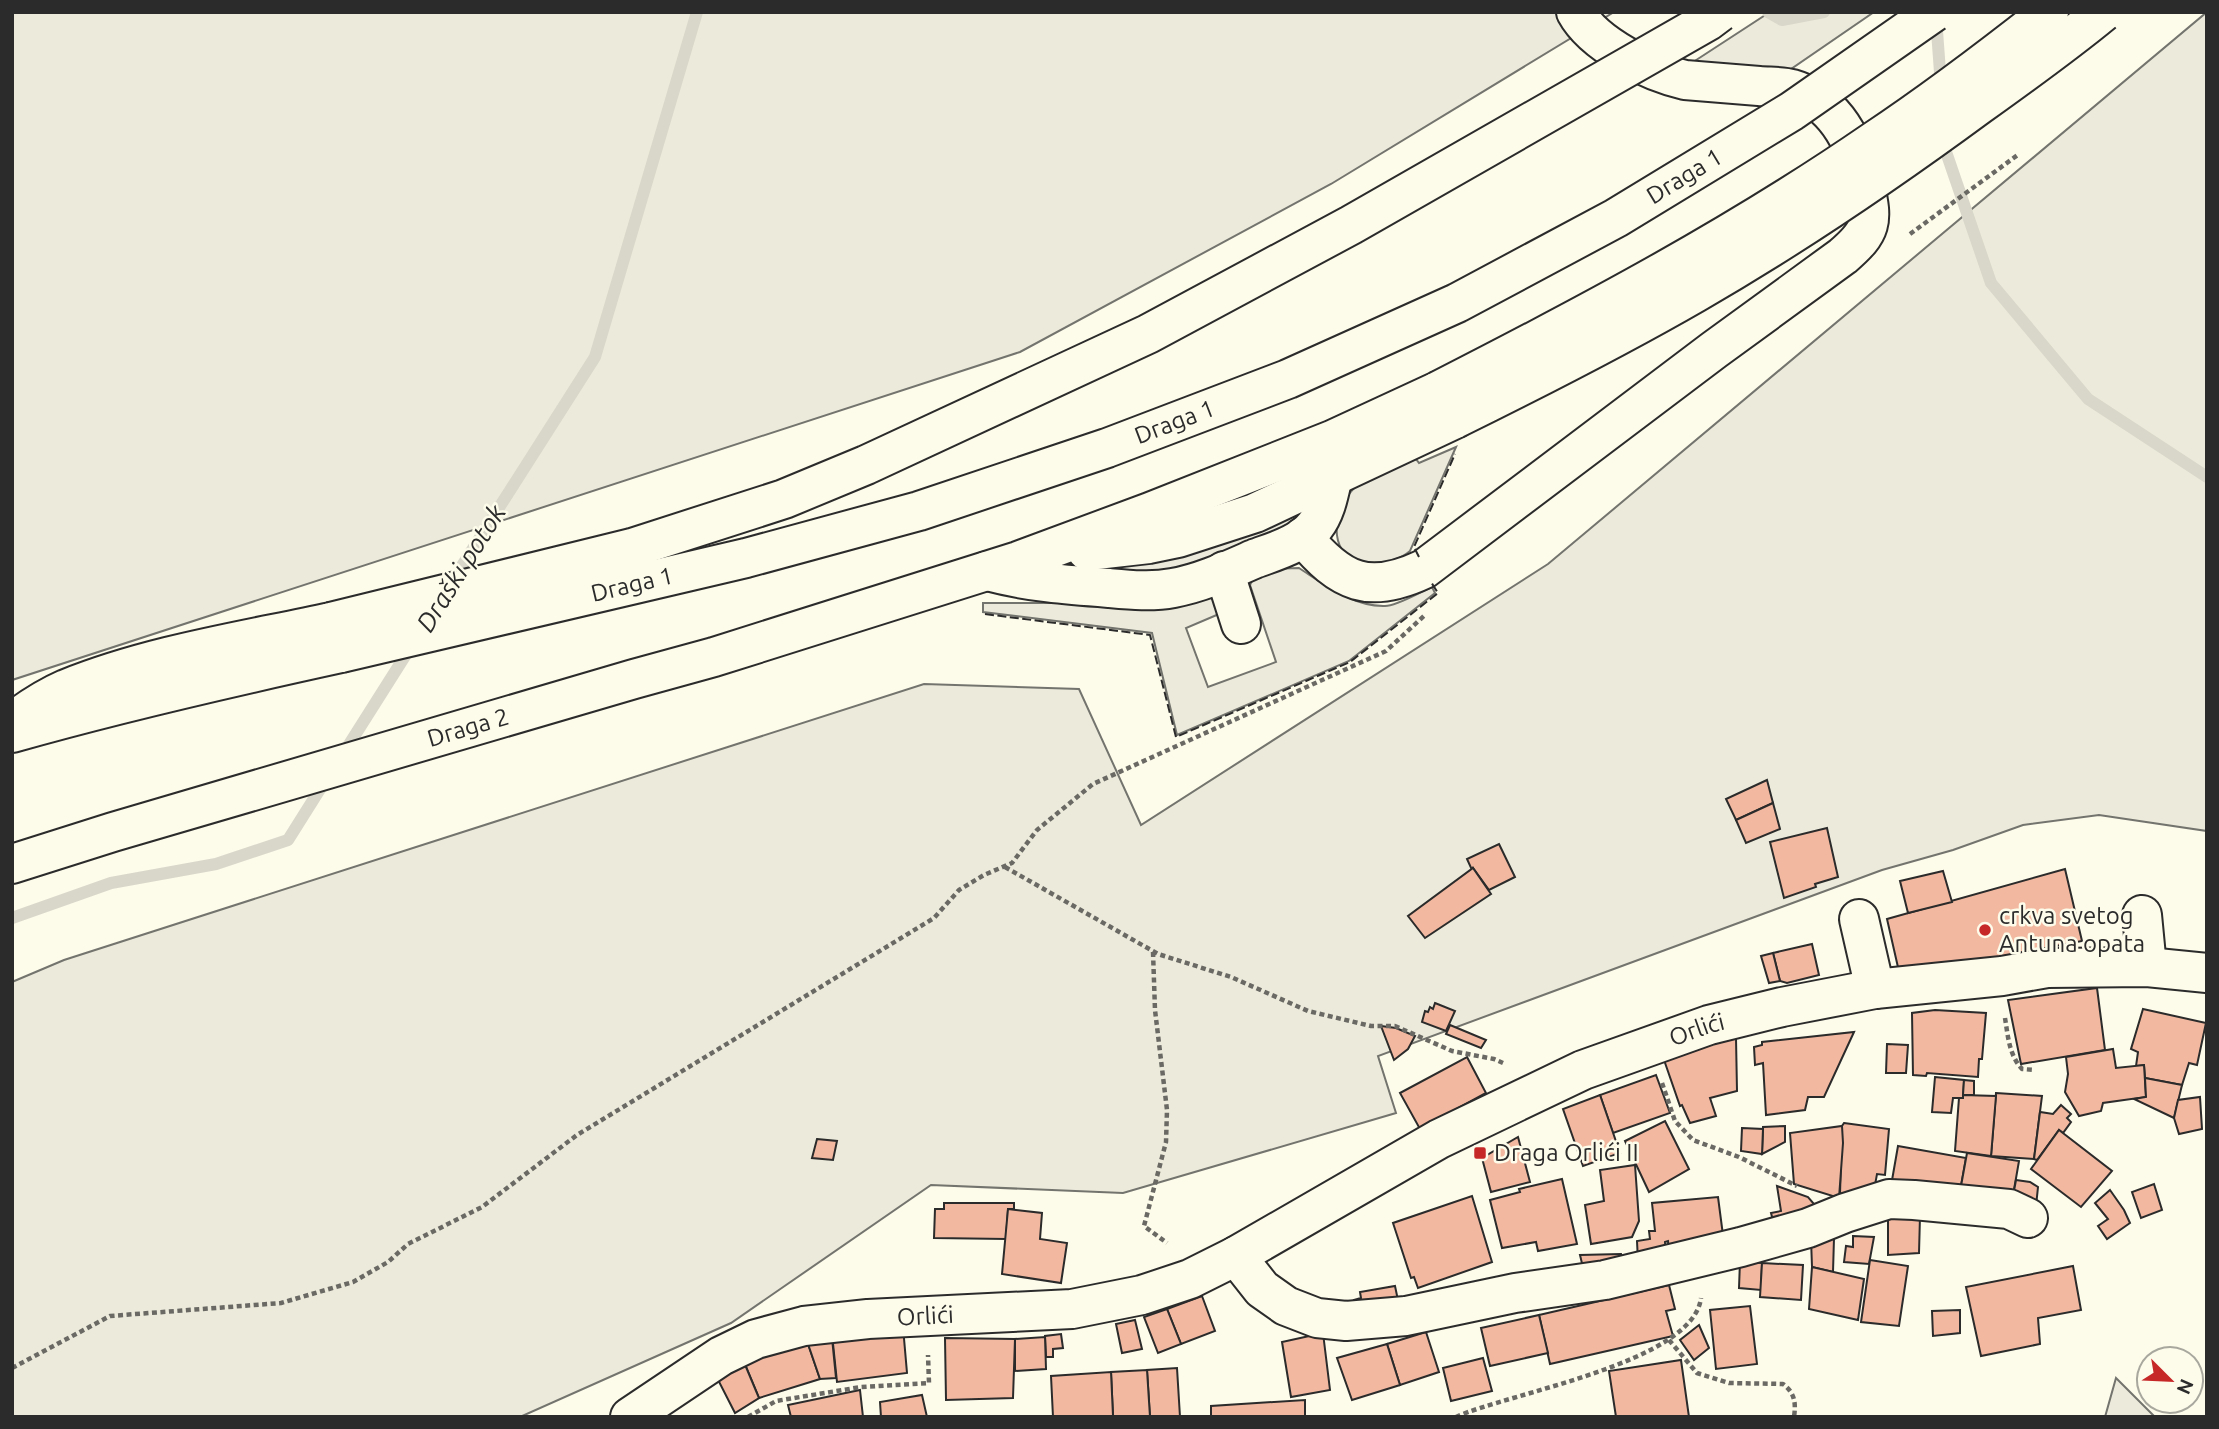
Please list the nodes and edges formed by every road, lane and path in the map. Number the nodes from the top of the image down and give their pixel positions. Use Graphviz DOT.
graph roads {
  1 [pos="1576,12"];
  2 [pos="1720,12"];
  3 [pos="1934,12"];
  4 [pos="2049,12"];
  5 [pos="2103,12"];
  6 [pos="2019,154"];
  7 [pos="1909,234"];
  8 [pos="1447,405"];
  9 [pos="1333,476"];
  10 [pos="1303,537"];
  11 [pos="1032,555"];
  12 [pos="987,571"];
  13 [pos="1224,572"];
  14 [pos="1431,609"];
  15 [pos="1241,624"];
  16 [pos="336,637"];
  17 [pos="12,720"];
  18 [pos="12,733"];
  19 [pos="12,864"];
  20 [pos="1004,866"];
  21 [pos="2142,915"];
  22 [pos="1859,919"];
  23 [pos="1153,951"];
  24 [pos="2147,967"];
  25 [pos="2207,973"];
  26 [pos="1875,989"];
  27 [pos="2003,1010"];
  28 [pos="1494,1059"];
  29 [pos="2035,1070"];
  30 [pos="1659,1075"];
  31 [pos="1802,1189"];
  32 [pos="2028,1218"];
  33 [pos="1171,1249"];
  34 [pos="1236,1256"];
  35 [pos="926,1316"];
  36 [pos="12,1368"];
  37 [pos="629,1417"];
  38 [pos="748,1417"];
  39 [pos="1456,1417"];
  40 [pos="1794,1417"];
  1 -- 10 [label="main road"];
  2 -- 16 [label="main road, bridge"];
  3 -- 16 [label="main road, Draga 1, bridge"];
  4 -- 8 [label="main road, bridge"];
  5 -- 8 [label="main road, bridge"];
  6 -- 7 [label="path"];
  8 -- 9 [label="main road"];
  8 -- 11 [label="main road"];
  9 -- 10 [label="main road"];
  9 -- 11 [label="main road"];
  10 -- 13 [label="main road"];
  11 -- 12 [label="main road, Draga 2"];
  12 -- 13 [label="main road"];
  12 -- 19 [label="main road, Draga 2"];
  13 -- 15 [label="main road"];
  14 -- 20 [label="path"];
  16 -- 17 [label="main road"];
  16 -- 18 [label="main road"];
  20 -- 23 [label="path"];
  20 -- 36 [label="path"];
  21 -- 24 [label="main road"];
  22 -- 26 [label="main road"];
  23 -- 28 [label="path"];
  23 -- 33 [label="path"];
  24 -- 25 [label="main road, Orlići"];
  24 -- 26 [label="main road, Orlići"];
  26 -- 34 [label="main road, Orlići"];
  27 -- 29 [label="path"];
  30 -- 31 [label="path"];
  32 -- 34 [label="main road"];
  34 -- 35 [label="main road, Orlići"];
  35 -- 37 [label="main road, Orlići"];
  35 -- 38 [label="path"];
  39 -- 40 [label="path"];
}
